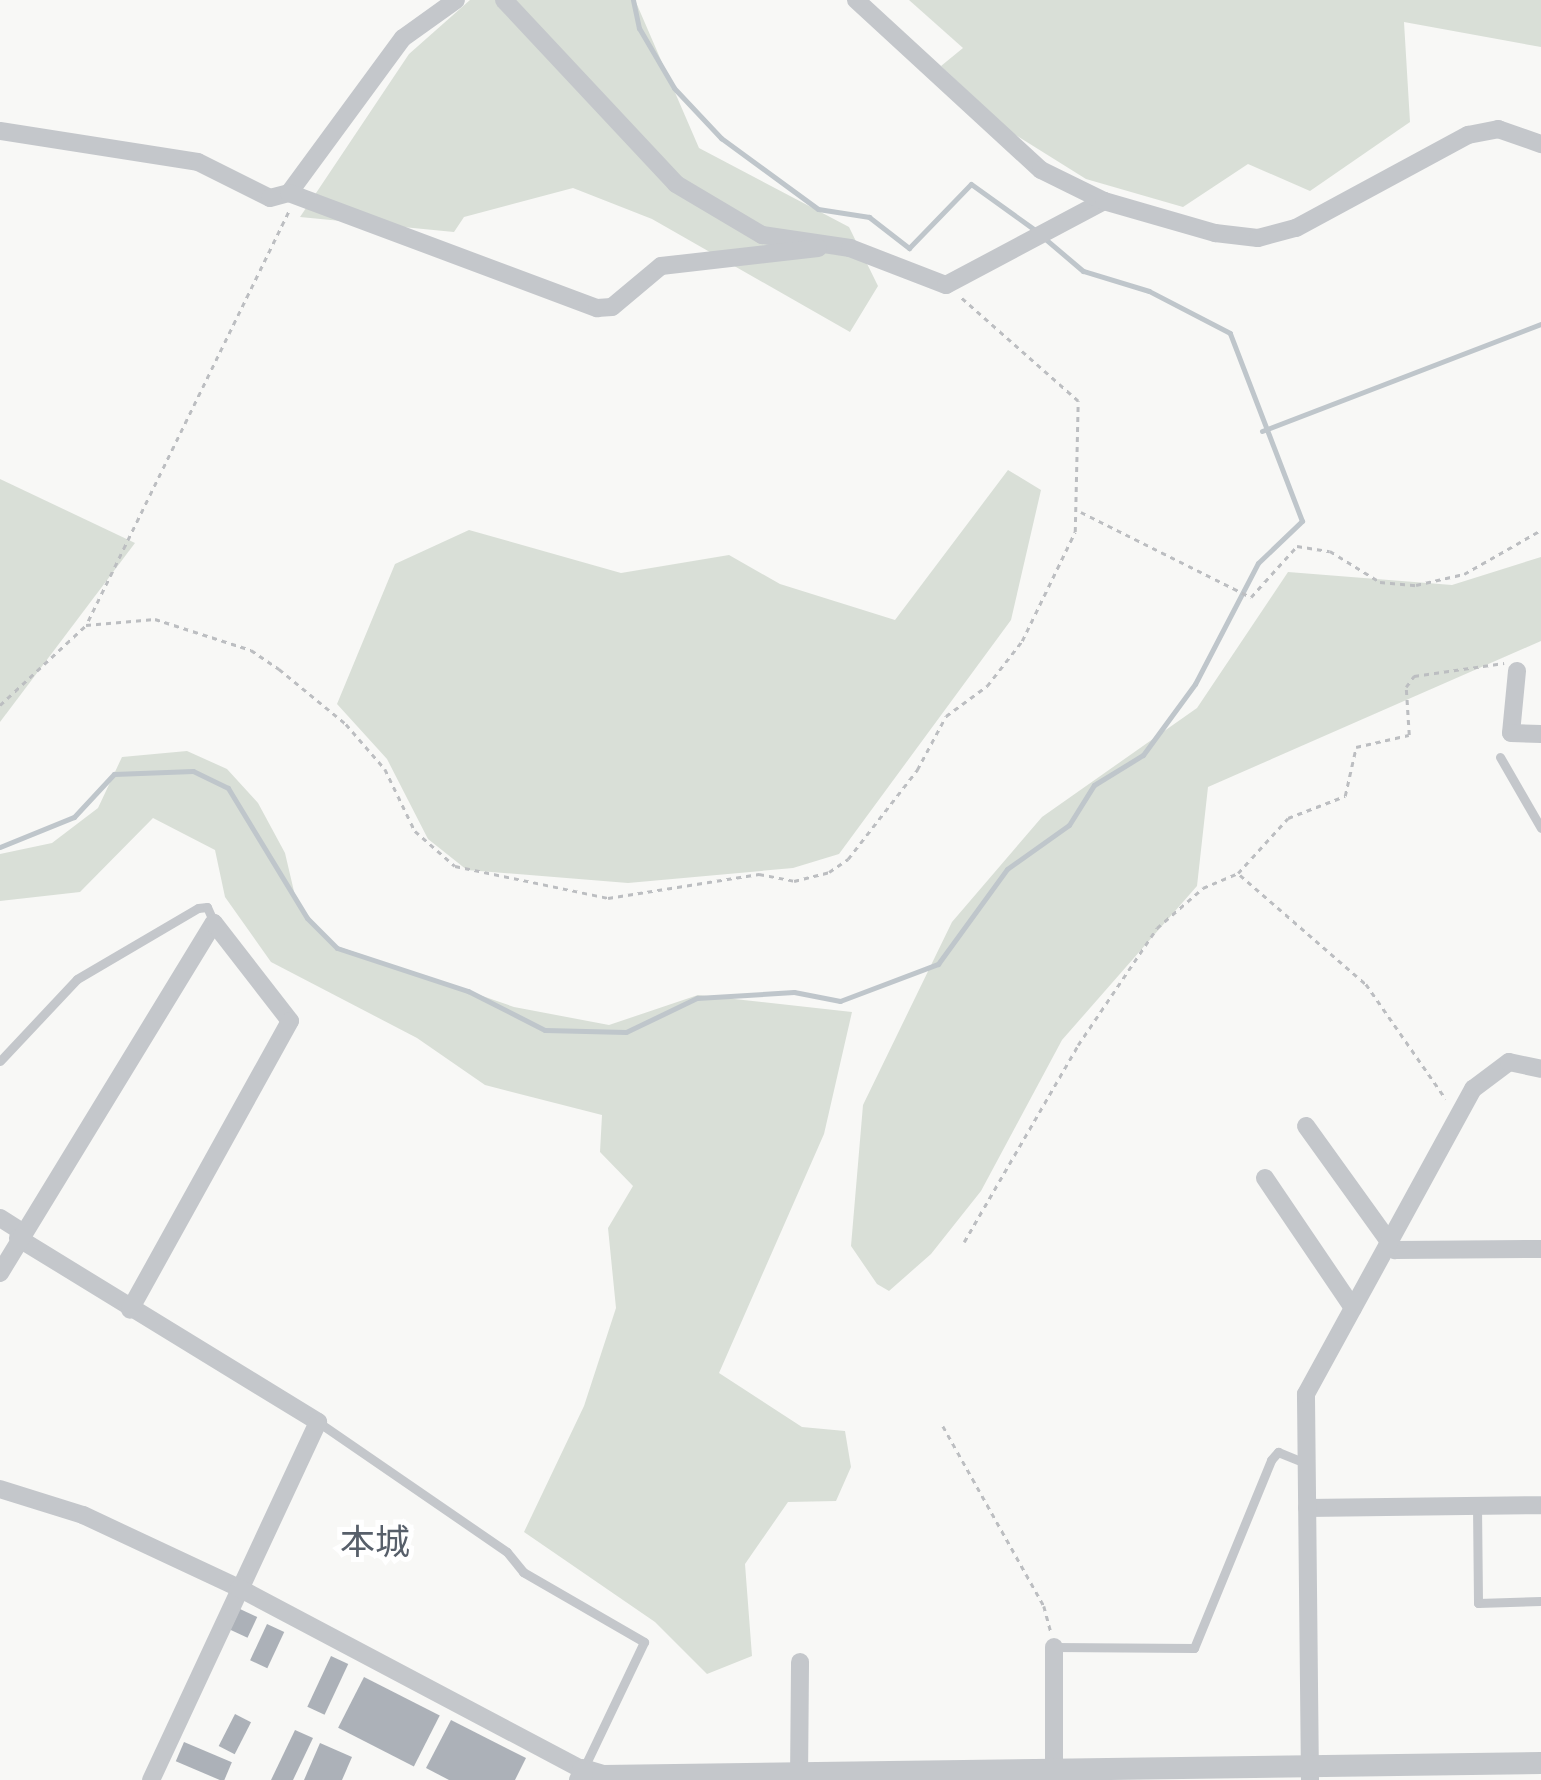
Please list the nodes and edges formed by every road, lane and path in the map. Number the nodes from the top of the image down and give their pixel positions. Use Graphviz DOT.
graph roads {
  1 [pos="456,0"];
  2 [pos="504,0"];
  3 [pos="856,0"];
  4 [pos="0,131"];
  5 [pos="1541,144"];
  6 [pos="291,197"];
  7 [pos="1104,202"];
  8 [pos="838,246"];
  9 [pos="946,285"];
  10 [pos="1079,512"];
  11 [pos="1541,530"];
  12 [pos="86,625"];
  13 [pos="1516,671"];
  14 [pos="0,705"];
  15 [pos="1541,734"];
  16 [pos="1500,756"];
  17 [pos="1541,828"];
  18 [pos="1238,873"];
  19 [pos="214,923"];
  20 [pos="0,1061"];
  21 [pos="1541,1068"];
  22 [pos="1458,1116"];
  23 [pos="1306,1126"];
  24 [pos="1265,1178"];
  25 [pos="0,1218"];
  26 [pos="20,1235"];
  27 [pos="964,1242"];
  28 [pos="1387,1245"];
  29 [pos="1541,1249"];
  30 [pos="0,1274"];
  31 [pos="1353,1308"];
  32 [pos="130,1310"];
  33 [pos="318,1422"];
  34 [pos="943,1426"];
  35 [pos="1307,1464"];
  36 [pos="0,1489"];
  37 [pos="1541,1505"];
  38 [pos="1477,1506"];
  39 [pos="1308,1508"];
  40 [pos="238,1588"];
  41 [pos="1541,1601"];
  42 [pos="1054,1647"];
  43 [pos="800,1662"];
  44 [pos="1541,1764"];
  45 [pos="1310,1773"];
  46 [pos="1054,1774"];
  47 [pos="581,1775"];
  48 [pos="799,1776"];
  49 [pos="151,1780"];
  1 -- 6 [label="street"];
  2 -- 8 [label="street"];
  3 -- 7 [label="street"];
  4 -- 6 [label="street"];
  5 -- 7 [label="street"];
  6 -- 8 [label="street"];
  6 -- 12 [label="path"];
  7 -- 9 [label="street"];
  8 -- 9 [label="street"];
  9 -- 10 [label="path"];
  10 -- 11 [label="path"];
  10 -- 12 [label="path"];
  12 -- 14 [label="path"];
  13 -- 15 [label="street"];
  13 -- 18 [label="path"];
  16 -- 17 [label="lane"];
  18 -- 22 [label="path"];
  18 -- 27 [label="path"];
  19 -- 20 [label="lane"];
  19 -- 26 [label="street"];
  19 -- 32 [label="street"];
  21 -- 22 [label="street"];
  22 -- 28 [label="street"];
  23 -- 28 [label="street"];
  24 -- 31 [label="street"];
  25 -- 26 [label="street"];
  26 -- 30 [label="street"];
  26 -- 32 [label="street"];
  28 -- 29 [label="street"];
  28 -- 31 [label="street"];
  31 -- 35 [label="street"];
  32 -- 33 [label="street"];
  33 -- 40 [label="street"];
  33 -- 47 [label="lane"];
  34 -- 42 [label="path"];
  35 -- 39 [label="street"];
  35 -- 42 [label="lane"];
  36 -- 40 [label="street"];
  37 -- 38 [label="street"];
  38 -- 39 [label="street"];
  38 -- 41 [label="lane"];
  39 -- 45 [label="street"];
  40 -- 47 [label="street"];
  40 -- 49 [label="street"];
  42 -- 46 [label="street"];
  43 -- 48 [label="street"];
  44 -- 45 [label="street"];
  45 -- 46 [label="street"];
  46 -- 48 [label="street"];
  47 -- 48 [label="street"];
}
